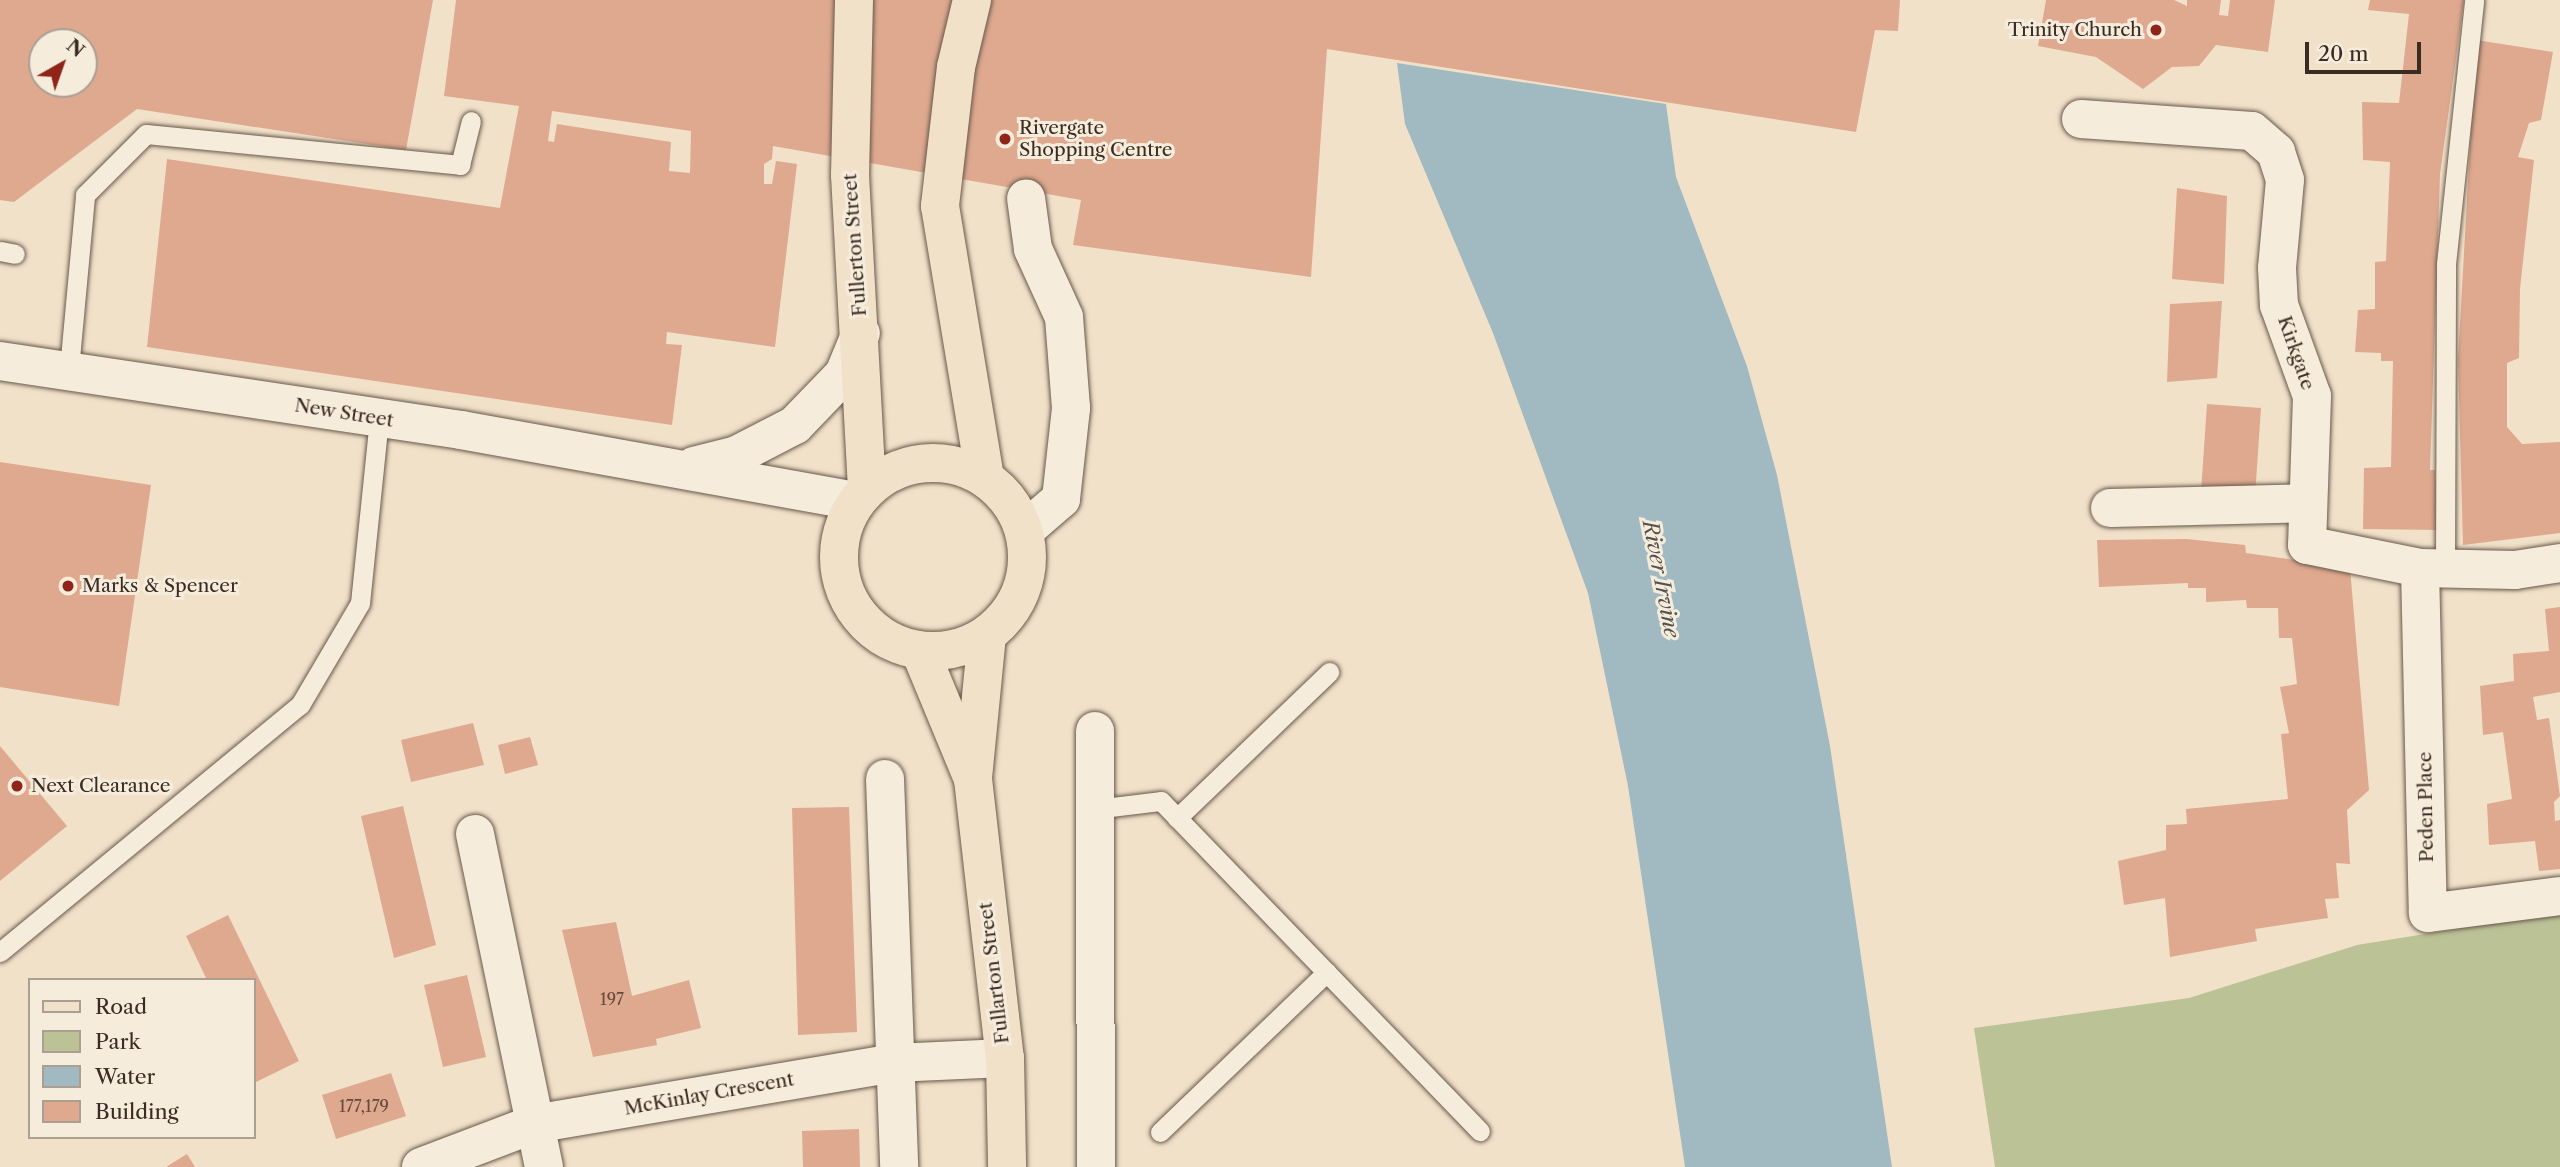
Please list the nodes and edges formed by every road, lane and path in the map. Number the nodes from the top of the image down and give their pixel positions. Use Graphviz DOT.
graph roads {
  1 [pos="853,0"];
  2 [pos="972,0"];
  3 [pos="2474,0"];
  4 [pos="2081,119"];
  5 [pos="471,121"];
  6 [pos="1026,198"];
  7 [pos="861,333"];
  8 [pos="0,361"];
  9 [pos="69,369"];
  10 [pos="379,418"];
  11 [pos="688,468"];
  12 [pos="985,478"];
  13 [pos="862,495"];
  14 [pos="2308,503"];
  15 [pos="2110,508"];
  16 [pos="1024,531"];
  17 [pos="2560,563"];
  18 [pos="2433,568"];
  19 [pos="987,635"];
  20 [pos="920,651"];
  21 [pos="1329,672"];
  22 [pos="1095,731"];
  23 [pos="885,779"];
  24 [pos="973,779"];
  25 [pos="1096,809"];
  26 [pos="1177,818"];
  27 [pos="475,834"];
  28 [pos="2560,896"];
  29 [pos="0,952"];
  30 [pos="1327,972"];
  31 [pos="1005,1058"];
  32 [pos="893,1063"];
  33 [pos="534,1124"];
  34 [pos="1480,1131"];
  35 [pos="1160,1132"];
  36 [pos="421,1167"];
  37 [pos="544,1167"];
  38 [pos="900,1167"];
  39 [pos="1007,1167"];
  40 [pos="1096,1167"];
  1 -- 7 [label="main road, Fullerton Street"];
  2 -- 12 [label="main road"];
  3 -- 18 [label="lane"];
  4 -- 14 [label="street, Kirkgate"];
  5 -- 9 [label="lane"];
  6 -- 16 [label="street"];
  7 -- 11 [label="street, New Street"];
  7 -- 13 [label="main road, Fullerton Street"];
  8 -- 9 [label="street, New Street"];
  9 -- 10 [label="street, New Street"];
  10 -- 11 [label="street, New Street"];
  10 -- 29 [label="lane"];
  11 -- 13 [label="street, New Street"];
  12 -- 13 [label="main road"];
  12 -- 16 [label="main road"];
  13 -- 20 [label="main road"];
  14 -- 15 [label="street"];
  14 -- 18 [label="street, Kirkgate"];
  16 -- 19 [label="main road"];
  17 -- 18 [label="street, Kirkgate"];
  18 -- 28 [label="street, Peden Place"];
  19 -- 20 [label="main road"];
  19 -- 24 [label="main road, Fullarton Street"];
  20 -- 24 [label="main road, Fullarton Street"];
  21 -- 26 [label="lane"];
  22 -- 25 [label="street"];
  23 -- 32 [label="street"];
  24 -- 31 [label="main road, Fullarton Street"];
  25 -- 26 [label="lane"];
  25 -- 40 [label="street"];
  26 -- 30 [label="lane"];
  27 -- 33 [label="street"];
  30 -- 34 [label="lane"];
  30 -- 35 [label="lane"];
  31 -- 32 [label="street, McKinlay Crescent"];
  31 -- 39 [label="main road, Fullarton Street"];
  32 -- 33 [label="street, McKinlay Crescent"];
  32 -- 38 [label="street"];
  33 -- 36 [label="street, McKinlay Crescent"];
  33 -- 37 [label="street"];
}
